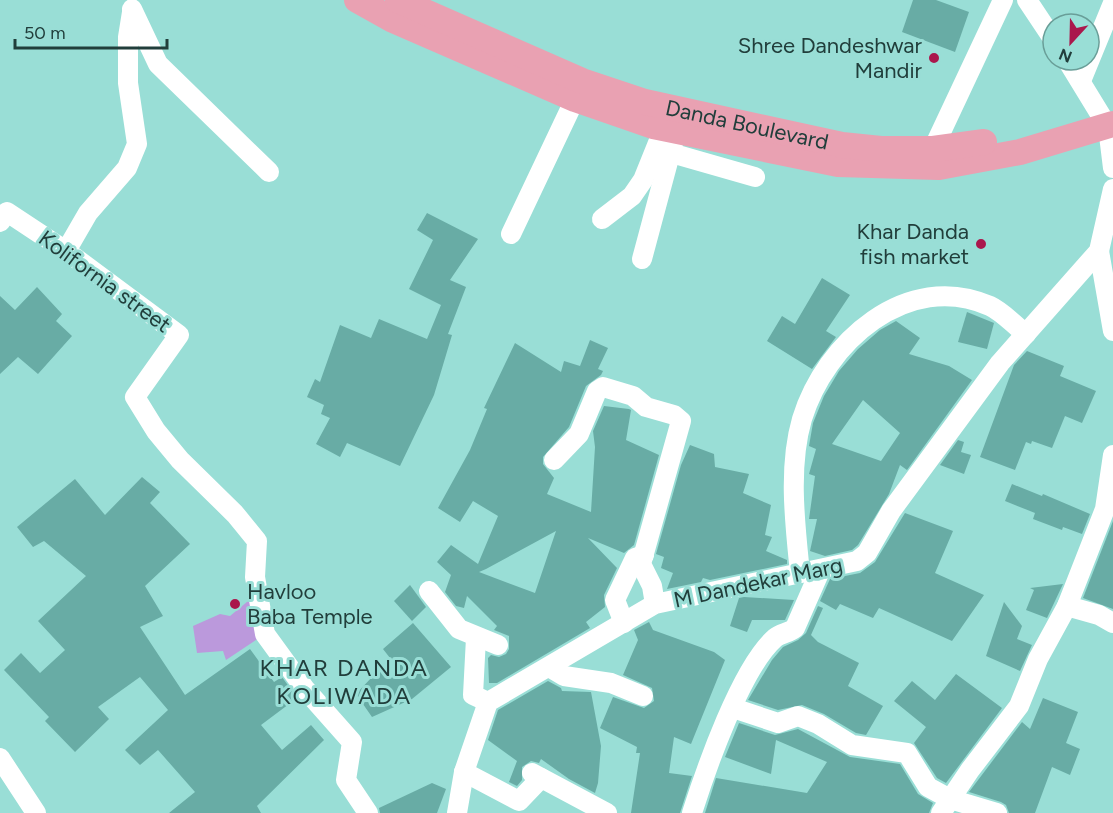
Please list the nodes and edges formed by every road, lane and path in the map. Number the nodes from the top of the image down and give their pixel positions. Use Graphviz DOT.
graph roads {
  1 [pos="398,0"];
  2 [pos="1003,0"];
  3 [pos="1027,0"];
  4 [pos="362,2"];
  5 [pos="1113,3"];
  6 [pos="132,6"];
  7 [pos="1041,21"];
  8 [pos="507,59"];
  9 [pos="1075,72"];
  10 [pos="1081,81"];
  11 [pos="578,90"];
  12 [pos="1109,119"];
  13 [pos="673,130"];
  14 [pos="933,149"];
  15 [pos="840,155"];
  16 [pos="1113,168"];
  17 [pos="268,172"];
  18 [pos="755,177"];
  19 [pos="1113,189"];
  20 [pos="602,219"];
  21 [pos="0,222"];
  22 [pos="512,234"];
  23 [pos="1105,240"];
  24 [pos="66,251"];
  25 [pos="642,259"];
  26 [pos="1113,331"];
  27 [pos="1026,334"];
  28 [pos="1113,455"];
  29 [pos="554,459"];
  30 [pos="644,555"];
  31 [pos="820,571"];
  32 [pos="800,573"];
  33 [pos="429,591"];
  34 [pos="655,604"];
  35 [pos="1067,606"];
  36 [pos="624,623"];
  37 [pos="1113,623"];
  38 [pos="476,638"];
  39 [pos="498,645"];
  40 [pos="549,667"];
  41 [pos="643,696"];
  42 [pos="488,702"];
  43 [pos="733,708"];
  44 [pos="0,758"];
  45 [pos="464,772"];
  46 [pos="536,779"];
  47 [pos="946,806"];
  48 [pos="36,813"];
  49 [pos="368,813"];
  50 [pos="457,813"];
  51 [pos="529,813"];
  52 [pos="607,813"];
  53 [pos="692,813"];
  54 [pos="998,813"];
  1 -- 8 [label="main road"];
  2 -- 14 [label="street"];
  3 -- 7 [label="street"];
  4 -- 8 [label="main road"];
  5 -- 10 [label="street"];
  6 -- 17 [label="street"];
  6 -- 24 [label="street"];
  8 -- 11 [label="main road"];
  9 -- 10 [label="street"];
  10 -- 12 [label="street"];
  11 -- 13 [label="main road"];
  11 -- 22 [label="street"];
  12 -- 14 [label="main road, Danda Boulevard"];
  12 -- 15 [label="main road"];
  12 -- 16 [label="street"];
  13 -- 15 [label="main road"];
  13 -- 18 [label="street"];
  13 -- 20 [label="street"];
  13 -- 25 [label="street"];
  14 -- 15 [label="main road, Danda Boulevard"];
  19 -- 23 [label="street, M Dandekar Marg"];
  21 -- 24 [label="street, Kolifornia street"];
  23 -- 26 [label="street"];
  23 -- 27 [label="street, M Dandekar Marg"];
  24 -- 49 [label="street, Kolifornia street"];
  27 -- 31 [label="street, M Dandekar Marg"];
  27 -- 32 [label="street"];
  28 -- 35 [label="street"];
  29 -- 30 [label="street"];
  30 -- 34 [label="street"];
  30 -- 36 [label="street"];
  31 -- 32 [label="street, M Dandekar Marg"];
  31 -- 43 [label="street"];
  32 -- 34 [label="street, M Dandekar Marg"];
  33 -- 38 [label="street"];
  34 -- 36 [label="street, M Dandekar Marg"];
  35 -- 37 [label="street"];
  35 -- 47 [label="street"];
  36 -- 40 [label="street, M Dandekar Marg"];
  38 -- 39 [label="street"];
  38 -- 42 [label="street"];
  40 -- 41 [label="street"];
  40 -- 42 [label="street, M Dandekar Marg"];
  42 -- 45 [label="street"];
  43 -- 47 [label="street"];
  43 -- 53 [label="street"];
  44 -- 48 [label="street"];
  45 -- 46 [label="street"];
  45 -- 50 [label="street"];
  46 -- 51 [label="street"];
  46 -- 52 [label="street"];
  47 -- 54 [label="street"];
}
